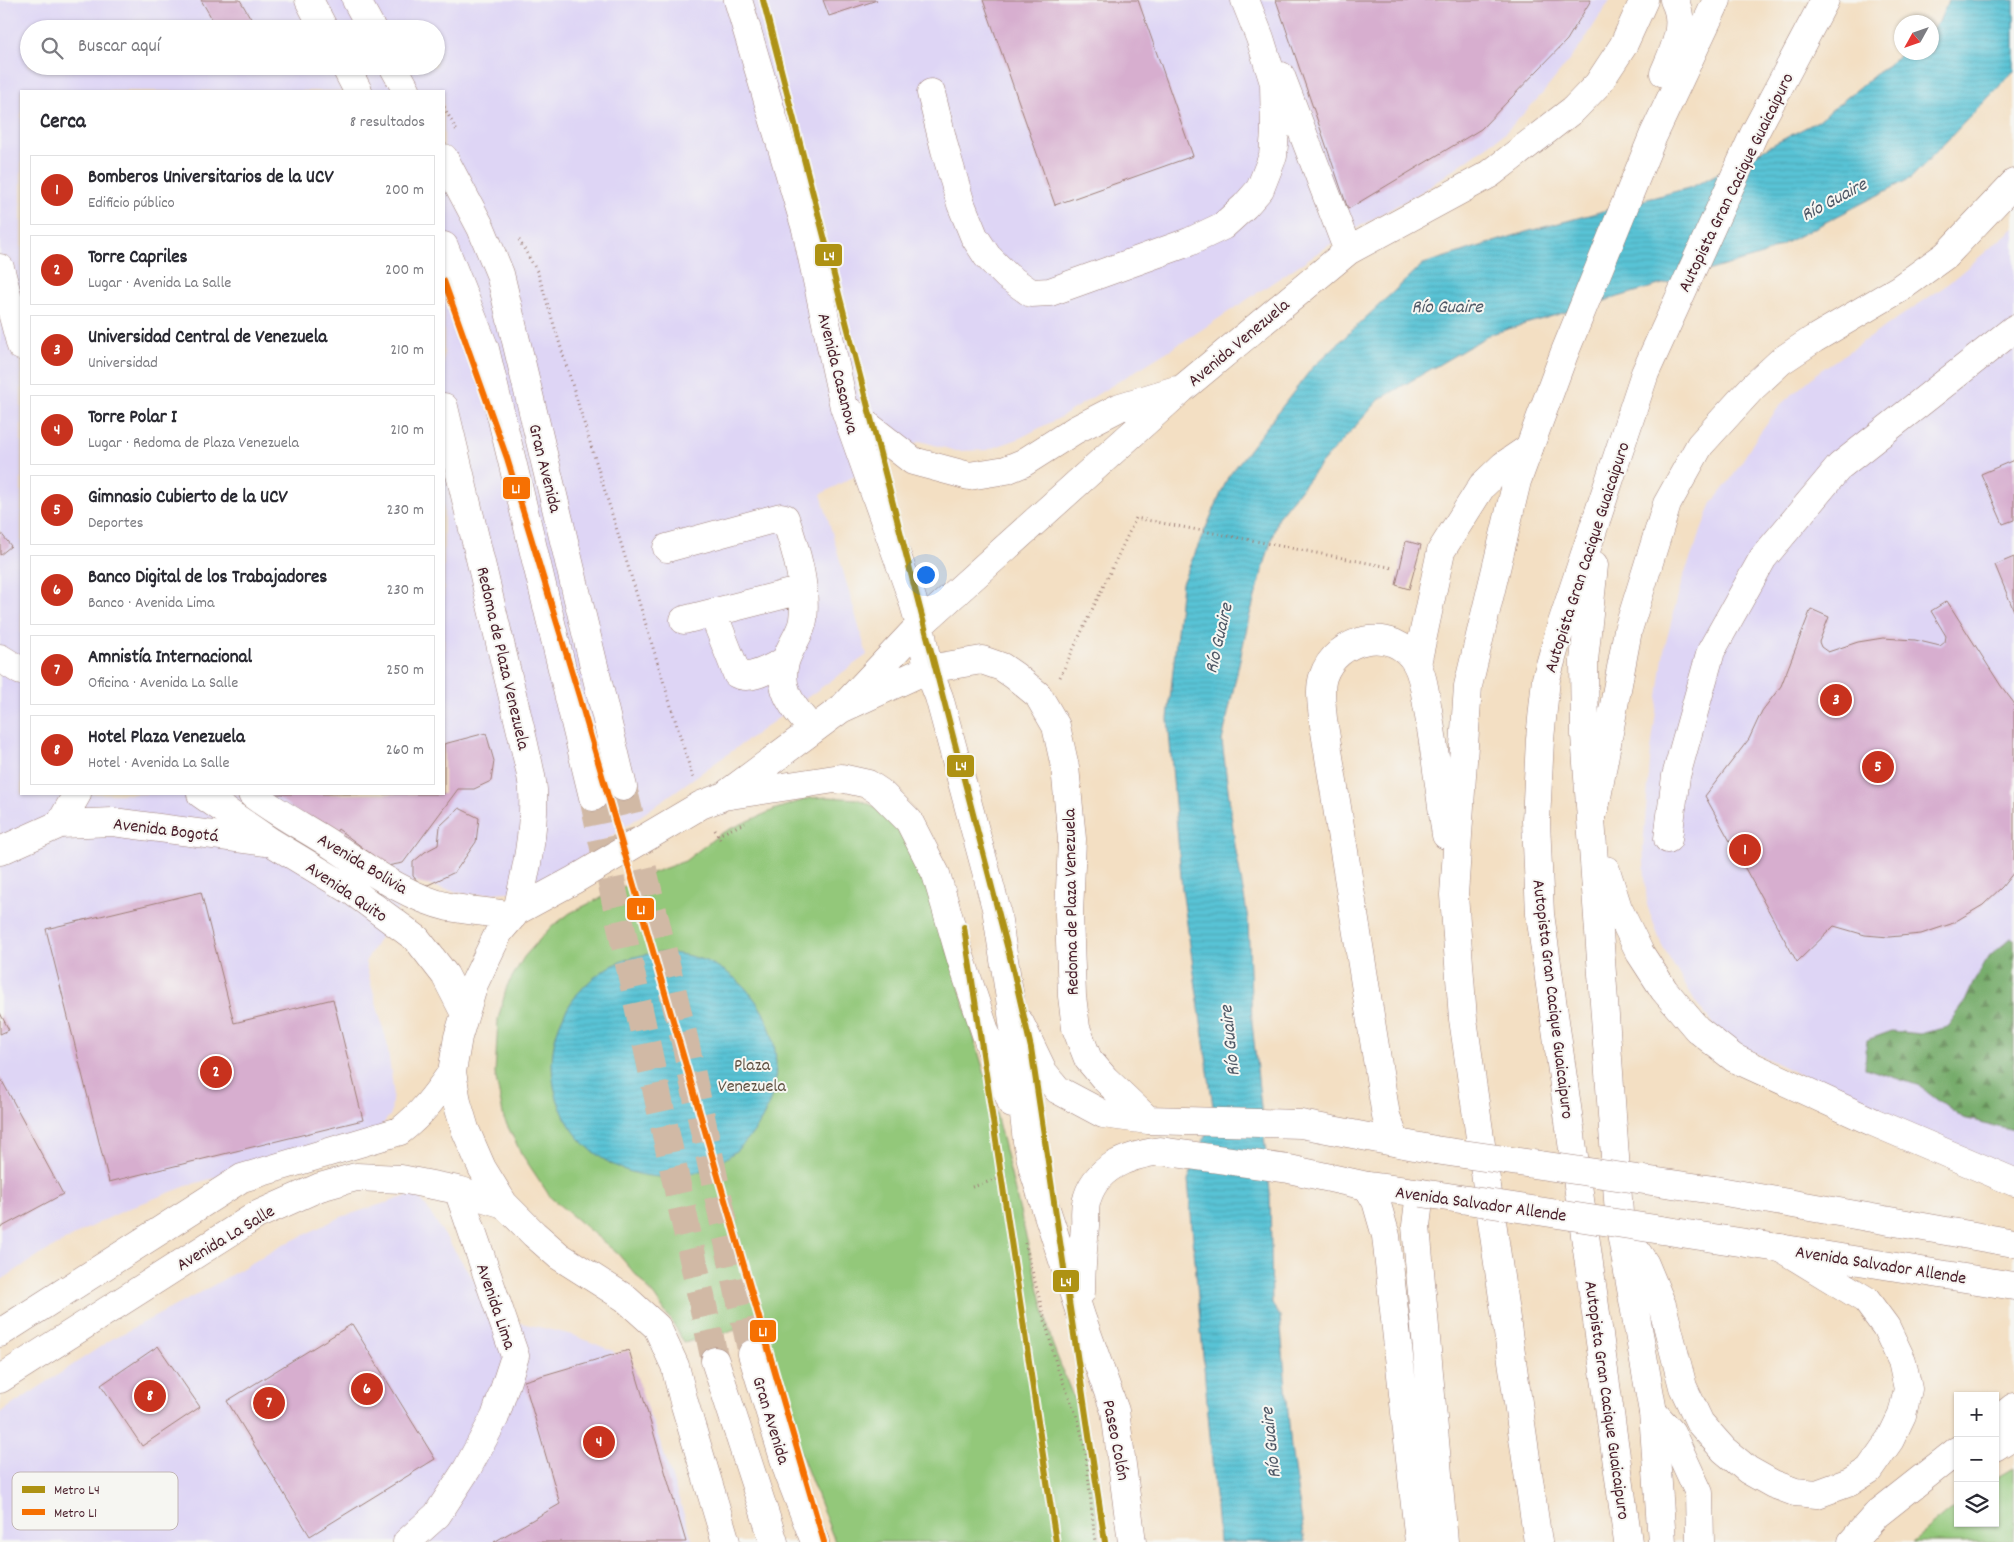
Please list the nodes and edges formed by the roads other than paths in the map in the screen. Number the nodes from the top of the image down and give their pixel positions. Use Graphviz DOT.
graph roads {
  1 [pos="309,0"];
  2 [pos="356,0"];
  3 [pos="738,0"];
  4 [pos="1245,0"];
  5 [pos="1251,0"];
  6 [pos="1644,0"];
  7 [pos="1674,0"];
  8 [pos="1704,0"];
  9 [pos="1716,0"];
  10 [pos="1826,1"];
  11 [pos="319,20"];
  12 [pos="367,20"];
  13 [pos="350,75"];
  14 [pos="398,75"];
  15 [pos="357,90"];
  16 [pos="406,90"];
  17 [pos="931,94"];
  18 [pos="1652,138"];
  19 [pos="445,160"];
  20 [pos="2014,182"];
  21 [pos="445,249"];
  22 [pos="1348,251"];
  23 [pos="0,268"];
  24 [pos="2014,329"];
  25 [pos="20,342"];
  26 [pos="1182,389"];
  27 [pos="844,407"];
  28 [pos="445,411"];
  29 [pos="1529,448"];
  30 [pos="1603,504"];
  31 [pos="667,548"];
  32 [pos="802,590"];
  33 [pos="713,613"];
  34 [pos="684,620"];
  35 [pos="920,625"];
  36 [pos="0,658"];
  37 [pos="784,662"];
  38 [pos="1417,664"];
  39 [pos="928,669"];
  40 [pos="20,670"];
  41 [pos="841,709"];
  42 [pos="813,730"];
  43 [pos="623,787"];
  44 [pos="76,795"];
  45 [pos="202,795"];
  46 [pos="253,795"];
  47 [pos="724,796"];
  48 [pos="593,798"];
  49 [pos="1592,821"];
  50 [pos="60,824"];
  51 [pos="1668,840"];
  52 [pos="271,842"];
  53 [pos="0,851"];
  54 [pos="1454,895"];
  55 [pos="515,913"];
  56 [pos="1011,1005"];
  57 [pos="465,1014"];
  58 [pos="452,1072"];
  59 [pos="1148,1120"];
  60 [pos="1027,1141"];
  61 [pos="1396,1142"];
  62 [pos="2014,1182"];
  63 [pos="1367,1186"];
  64 [pos="458,1190"];
  65 [pos="1421,1193"];
  66 [pos="504,1204"];
  67 [pos="1620,1227"];
  68 [pos="534,1234"];
  69 [pos="2014,1243"];
  70 [pos="1776,1247"];
  71 [pos="2014,1286"];
  72 [pos="1082,1319"];
  73 [pos="0,1333"];
  74 [pos="752,1354"];
  75 [pos="715,1360"];
  76 [pos="0,1379"];
  77 [pos="2014,1407"];
  78 [pos="1653,1412"];
  79 [pos="1999,1419"];
  80 [pos="2014,1435"];
  81 [pos="1999,1444"];
  82 [pos="1954,1453"];
  83 [pos="1954,1474"];
  84 [pos="407,1542"];
  85 [pos="726,1542"];
  86 [pos="774,1542"];
  87 [pos="814,1542"];
  88 [pos="1132,1542"];
  89 [pos="1419,1542"];
  90 [pos="1444,1542"];
  91 [pos="1538,1542"];
  92 [pos="1628,1542"];
  93 [pos="1662,1542"];
  94 [pos="1700,1542"];
  95 [pos="1852,1542"];
  96 [pos="1876,1542"];
  1 -- 11 [label="main road"];
  2 -- 12 [label="main road"];
  3 -- 27 [label="main road, Avenida Casanova"];
  4 -- 17 [label="main road"];
  5 -- 22 [label="main road"];
  6 -- 22 [label="main road, Avenida Venezuela"];
  7 -- 18 [label="main road"];
  8 -- 18 [label="main road"];
  9 -- 18 [label="main road"];
  10 -- 30 [label="main road, Autopista Gran Cacique Guaicaipuro"];
  13 -- 15 [label="main road"];
  14 -- 16 [label="main road"];
  18 -- 29 [label="main road"];
  19 -- 43 [label="main road, Gran Avenida"];
  20 -- 49 [label="main road"];
  21 -- 48 [label="main road, Gran Avenida"];
  22 -- 26 [label="main road, Avenida Venezuela"];
  23 -- 25 [label="main road"];
  24 -- 51 [label="main road"];
  26 -- 27 [label="main road"];
  26 -- 35 [label="main road, Avenida Venezuela"];
  27 -- 35 [label="main road, Avenida Casanova"];
  28 -- 55 [label="main road, Redoma de Plaza Venezuela"];
  29 -- 38 [label="main road"];
  29 -- 54 [label="main road"];
  30 -- 49 [label="main road"];
  30 -- 92 [label="main road, Autopista Gran Cacique Guaicaipuro"];
  31 -- 32 [label="main road"];
  32 -- 33 [label="main road"];
  32 -- 37 [label="main road"];
  33 -- 34 [label="main road"];
  33 -- 37 [label="main road"];
  35 -- 39 [label="main road, Avenida Casanova"];
  35 -- 41 [label="main road, Avenida Venezuela"];
  36 -- 40 [label="main road"];
  37 -- 42 [label="main road"];
  38 -- 54 [label="main road"];
  38 -- 61 [label="main road"];
  39 -- 41 [label="main road, Redoma de Plaza Venezuela"];
  39 -- 56 [label="main road, Avenida Casanova"];
  39 -- 59 [label="main road, Redoma de Plaza Venezuela"];
  41 -- 42 [label="main road, Redoma de Plaza Venezuela"];
  42 -- 47 [label="main road, Redoma de Plaza Venezuela"];
  44 -- 50 [label="main road"];
  45 -- 52 [label="main road, Avenida Quito"];
  46 -- 55 [label="main road, Avenida Bolivia"];
  47 -- 55 [label="main road, Redoma de Plaza Venezuela"];
  47 -- 60 [label="main road, Redoma de Plaza Venezuela"];
  49 -- 62 [label="main road"];
  49 -- 67 [label="main road"];
  50 -- 52 [label="main road, Avenida Bogotá"];
  50 -- 53 [label="main road, Avenida Bogotá"];
  52 -- 57 [label="main road, Avenida Quito"];
  54 -- 91 [label="main road"];
  55 -- 57 [label="main road, Redoma de Plaza Venezuela"];
  56 -- 59 [label="main road, Avenida Casanova"];
  56 -- 60 [label="main road, Avenida Casanova"];
  57 -- 58 [label="main road, Redoma de Plaza Venezuela"];
  58 -- 66 [label="main road, Redoma de Plaza Venezuela"];
  58 -- 73 [label="main road"];
  59 -- 61 [label="main road"];
  60 -- 72 [label="main road, Paseo Colón"];
  61 -- 69 [label="main road, bridge"];
  63 -- 65 [label="main road, Avenida Salvador Allende"];
  63 -- 72 [label="main road, Avenida Salvador Allende"];
  63 -- 89 [label="main road"];
  64 -- 66 [label="main road, Avenida La Salle"];
  64 -- 68 [label="main road"];
  64 -- 76 [label="main road, Avenida La Salle"];
  64 -- 84 [label="main road, Avenida Lima"];
  65 -- 70 [label="main road, Avenida Salvador Allende, bridge"];
  65 -- 90 [label="main road"];
  66 -- 68 [label="main road, Redoma de Plaza Venezuela"];
  67 -- 70 [label="main road"];
  67 -- 78 [label="main road"];
  68 -- 85 [label="main road, Redoma de Plaza Venezuela"];
  70 -- 71 [label="main road, Avenida Salvador Allende"];
  72 -- 88 [label="main road, Paseo Colón"];
  74 -- 87 [label="main road, Gran Avenida"];
  75 -- 86 [label="main road, Gran Avenida"];
  77 -- 79 [label="main road"];
  78 -- 93 [label="main road"];
  78 -- 94 [label="main road"];
  80 -- 81 [label="main road"];
  82 -- 95 [label="main road"];
  83 -- 96 [label="main road"];
}
